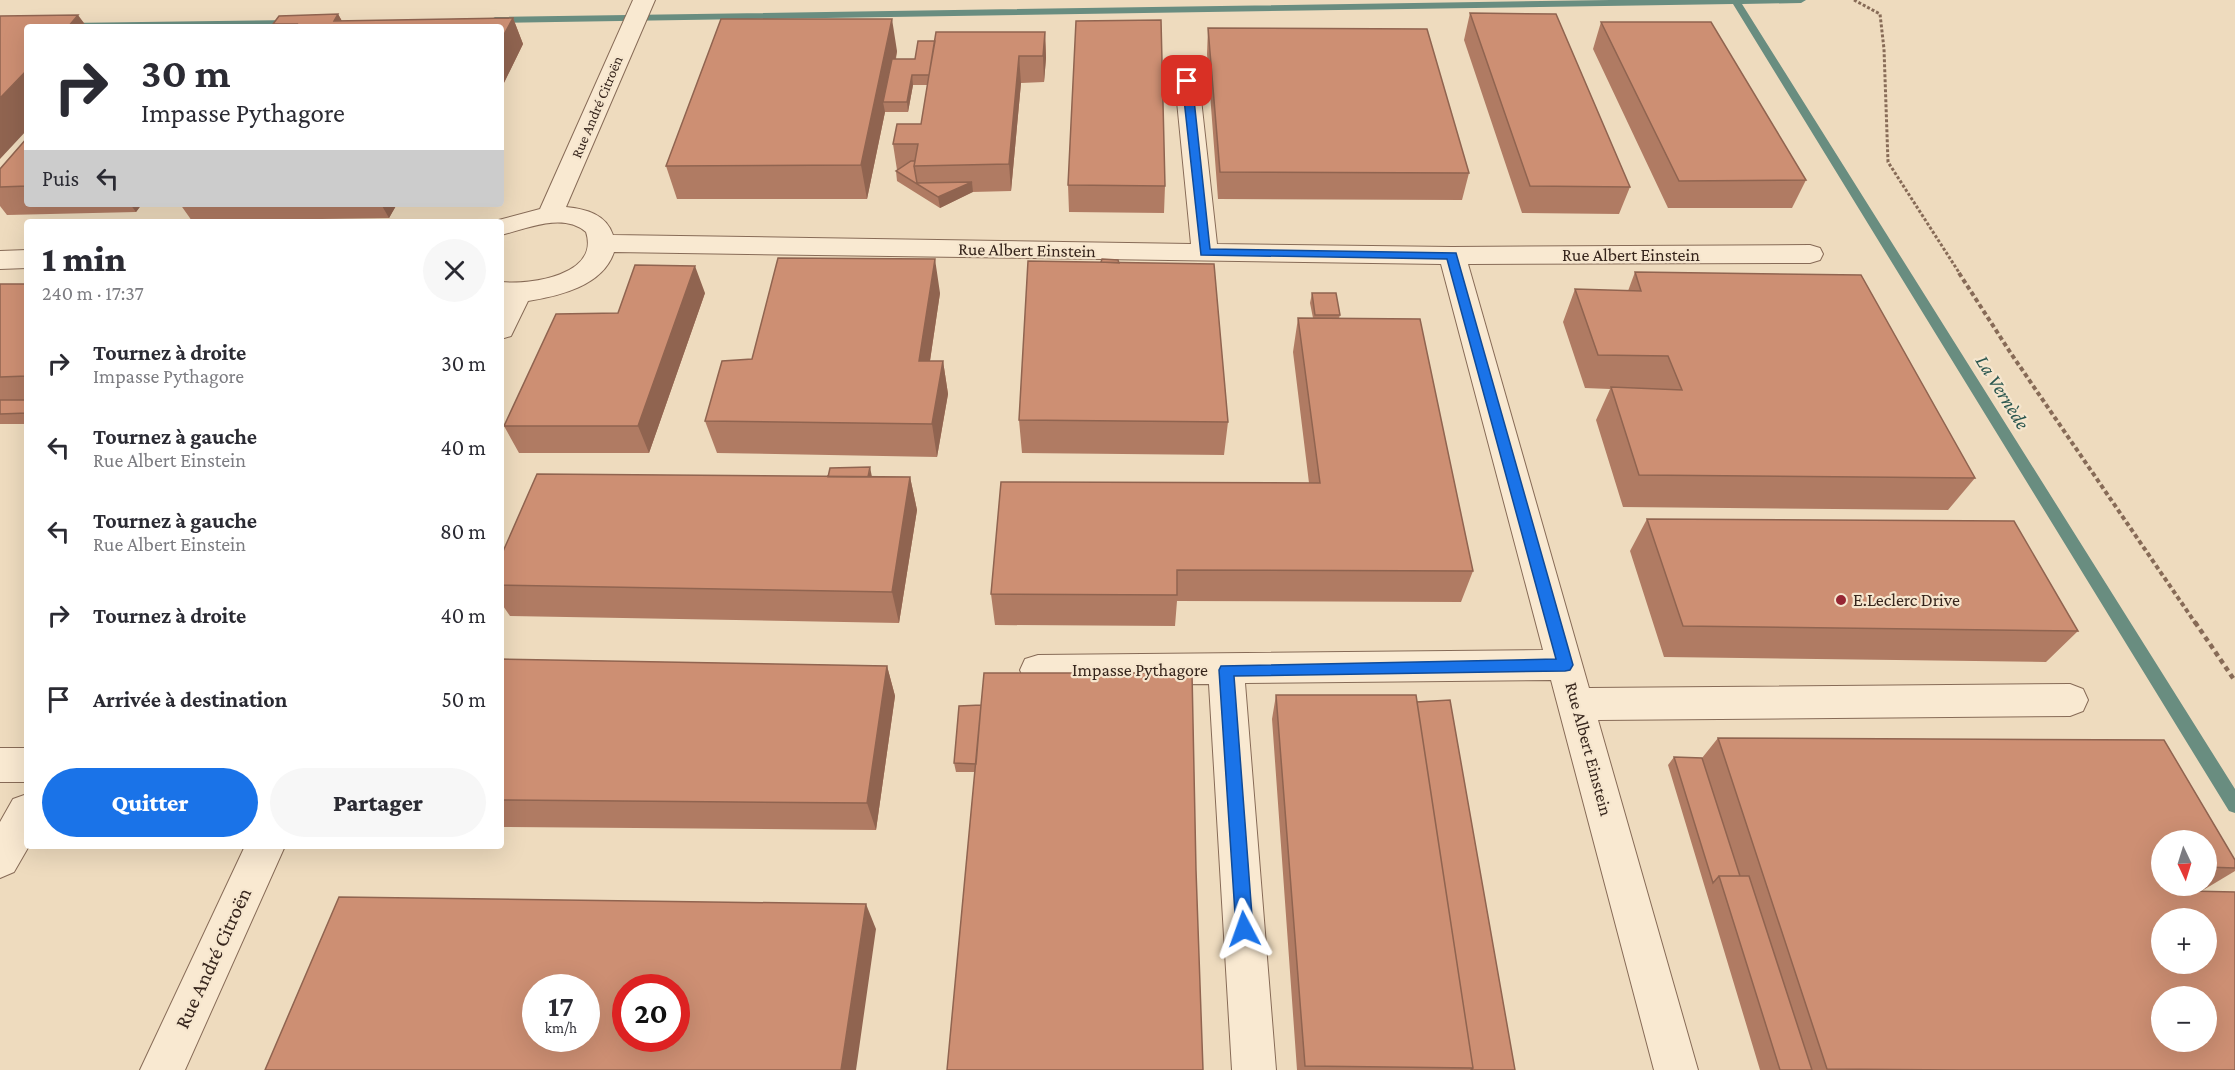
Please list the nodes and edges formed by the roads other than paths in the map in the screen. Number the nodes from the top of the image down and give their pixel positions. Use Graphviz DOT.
graph roads {
  1 [pos="643,2"];
  2 [pos="1187,81"];
  3 [pos="551,213"];
  4 [pos="504,226"];
  5 [pos="602,243"];
  6 [pos="1205,252"];
  7 [pos="1810,254"];
  8 [pos="1452,256"];
  9 [pos="24,259"];
  10 [pos="0,260"];
  11 [pos="509,292"];
  12 [pos="504,315"];
  13 [pos="1565,665"];
  14 [pos="1038,670"];
  15 [pos="1226,670"];
  16 [pos="2070,700"];
  17 [pos="1576,704"];
  18 [pos="0,765"];
  19 [pos="24,765"];
  20 [pos="24,817"];
  21 [pos="264,849"];
  22 [pos="0,859"];
  23 [pos="162,1070"];
  24 [pos="1254,1070"];
  25 [pos="1676,1070"];
  1 -- 3 [label="street, Rue André Citroën"];
  2 -- 6 [label="street"];
  3 -- 4 [label="street"];
  3 -- 5 [label="street"];
  5 -- 6 [label="street, Rue Albert Einstein"];
  5 -- 11 [label="street"];
  6 -- 8 [label="street, Rue Albert Einstein"];
  7 -- 8 [label="street, Rue Albert Einstein"];
  8 -- 13 [label="street, Rue Albert Einstein"];
  9 -- 10 [label="street"];
  11 -- 12 [label="street"];
  13 -- 15 [label="street, Impasse Pythagore"];
  13 -- 17 [label="street, Rue Albert Einstein"];
  14 -- 15 [label="street, Impasse Pythagore"];
  15 -- 24 [label="street"];
  16 -- 17 [label="street"];
  17 -- 25 [label="street, Rue Albert Einstein"];
  18 -- 19 [label="street"];
  20 -- 22 [label="street"];
  21 -- 23 [label="street, Rue André Citroën"];
}
